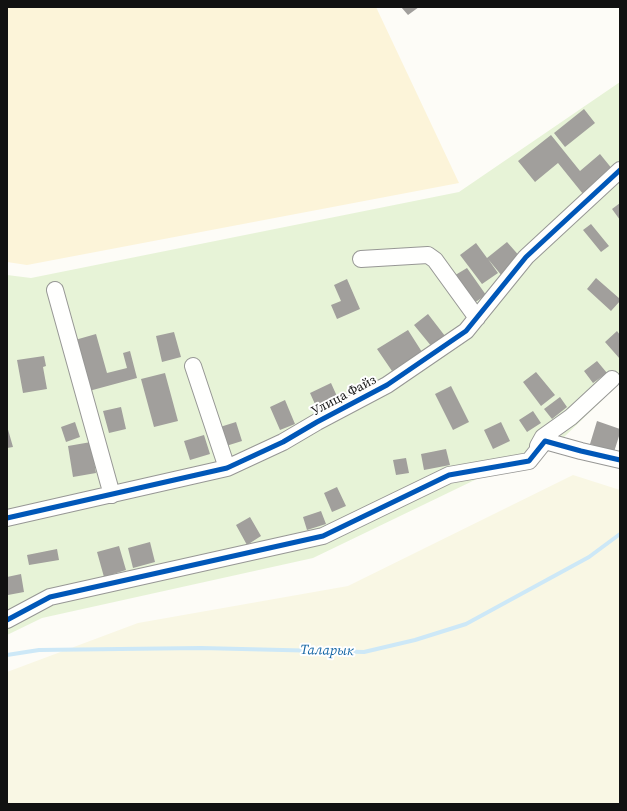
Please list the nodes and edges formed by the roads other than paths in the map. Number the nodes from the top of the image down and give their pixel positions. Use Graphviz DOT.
graph roads {
  1 [pos="620,170"];
  2 [pos="361,259"];
  3 [pos="56,290"];
  4 [pos="477,318"];
  5 [pos="193,366"];
  6 [pos="612,379"];
  7 [pos="620,460"];
  8 [pos="528,461"];
  9 [pos="227,468"];
  10 [pos="112,495"];
  11 [pos="7,518"];
  12 [pos="7,620"];
  1 -- 4 [label="street, Улица Файз"];
  2 -- 4 [label="street"];
  3 -- 10 [label="street"];
  4 -- 9 [label="street, Улица Файз"];
  5 -- 9 [label="street"];
  6 -- 8 [label="street"];
  7 -- 8 [label="street"];
  8 -- 12 [label="street"];
  9 -- 10 [label="street, Улица Файз"];
  10 -- 11 [label="street, Улица Файз"];
}
